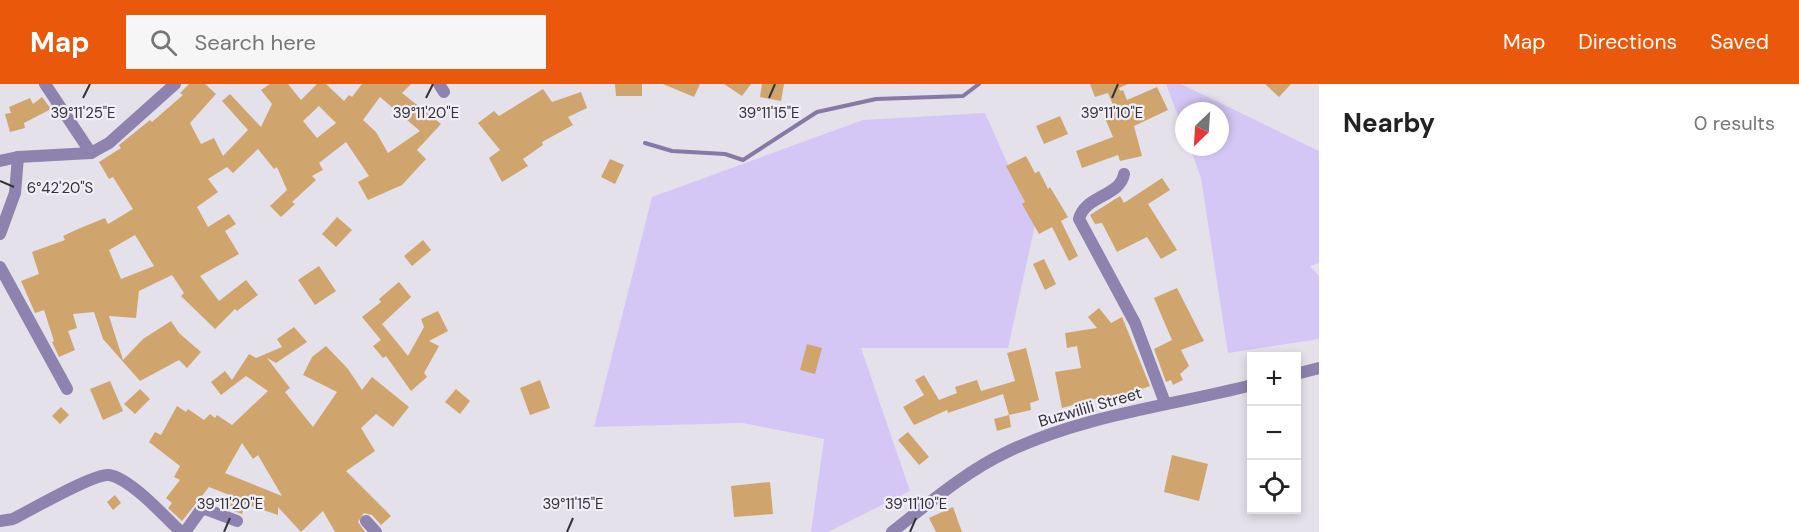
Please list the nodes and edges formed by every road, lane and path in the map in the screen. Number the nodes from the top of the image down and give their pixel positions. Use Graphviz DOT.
graph roads {
  1 [pos="45,84"];
  2 [pos="175,84"];
  3 [pos="91,153"];
  4 [pos="18,157"];
  5 [pos="0,161"];
  6 [pos="1124,174"];
  7 [pos="0,234"];
  8 [pos="0,267"];
  9 [pos="1319,368"];
  10 [pos="1301,373"];
  11 [pos="1247,386"];
  12 [pos="67,389"];
  13 [pos="1166,402"];
  14 [pos="0,521"];
  15 [pos="237,521"];
  16 [pos="366,521"];
  17 [pos="183,532"];
  18 [pos="376,532"];
  19 [pos="892,532"];
  1 -- 3 [label="street"];
  2 -- 3 [label="street"];
  3 -- 4 [label="street"];
  4 -- 5 [label="street"];
  4 -- 7 [label="street"];
  6 -- 13 [label="street"];
  8 -- 12 [label="street"];
  9 -- 10 [label="street"];
  11 -- 13 [label="street, Buzwilili Street"];
  13 -- 19 [label="street, Buzwilili Street"];
  14 -- 17 [label="street"];
  15 -- 17 [label="street"];
  16 -- 18 [label="street"];
}
